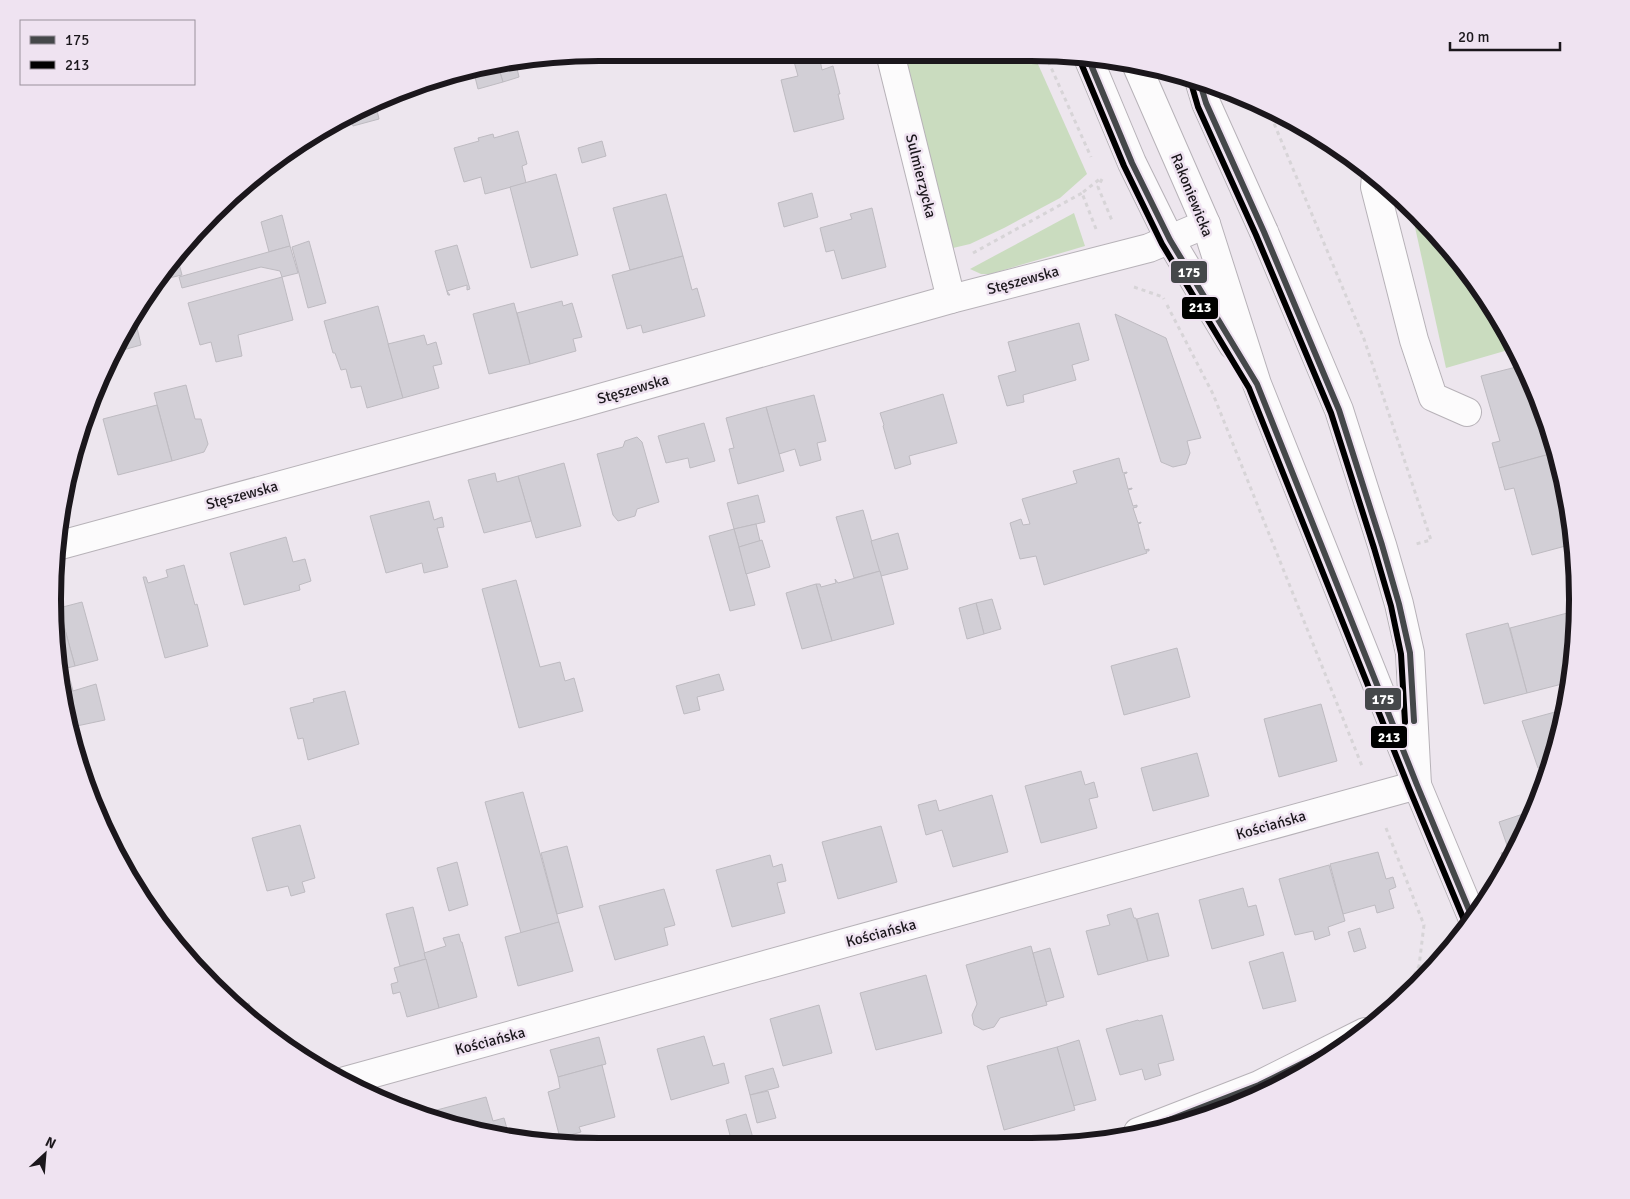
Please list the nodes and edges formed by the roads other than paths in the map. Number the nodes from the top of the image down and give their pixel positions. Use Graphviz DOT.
graph roads {
  1 [pos="892,61"];
  2 [pos="1092,65"];
  3 [pos="1140,73"];
  4 [pos="1201,89"];
  5 [pos="1375,187"];
  6 [pos="1206,224"];
  7 [pos="1170,240"];
  8 [pos="951,299"];
  9 [pos="1257,384"];
  10 [pos="1467,412"];
  11 [pos="64,544"];
  12 [pos="1417,785"];
  13 [pos="1469,911"];
  14 [pos="354,1078"];
  15 [pos="1223,1102"];
  16 [pos="1198,1111"];
  1 -- 8 [label="street, Sulmierzycka"];
  2 -- 7 [label="street, Rakoniewicka"];
  3 -- 6 [label="street, Rakoniewicka"];
  4 -- 12 [label="street, bridge"];
  5 -- 10 [label="street"];
  6 -- 7 [label="street, Stęszewska"];
  6 -- 9 [label="street, Rakoniewicka"];
  7 -- 8 [label="street, Stęszewska"];
  7 -- 9 [label="street, Rakoniewicka"];
  8 -- 11 [label="street, Stęszewska"];
  9 -- 12 [label="street, Rakoniewicka"];
  12 -- 13 [label="street, Rakoniewicka"];
  12 -- 14 [label="street, Kościańska"];
  15 -- 16 [label="street"];
}
